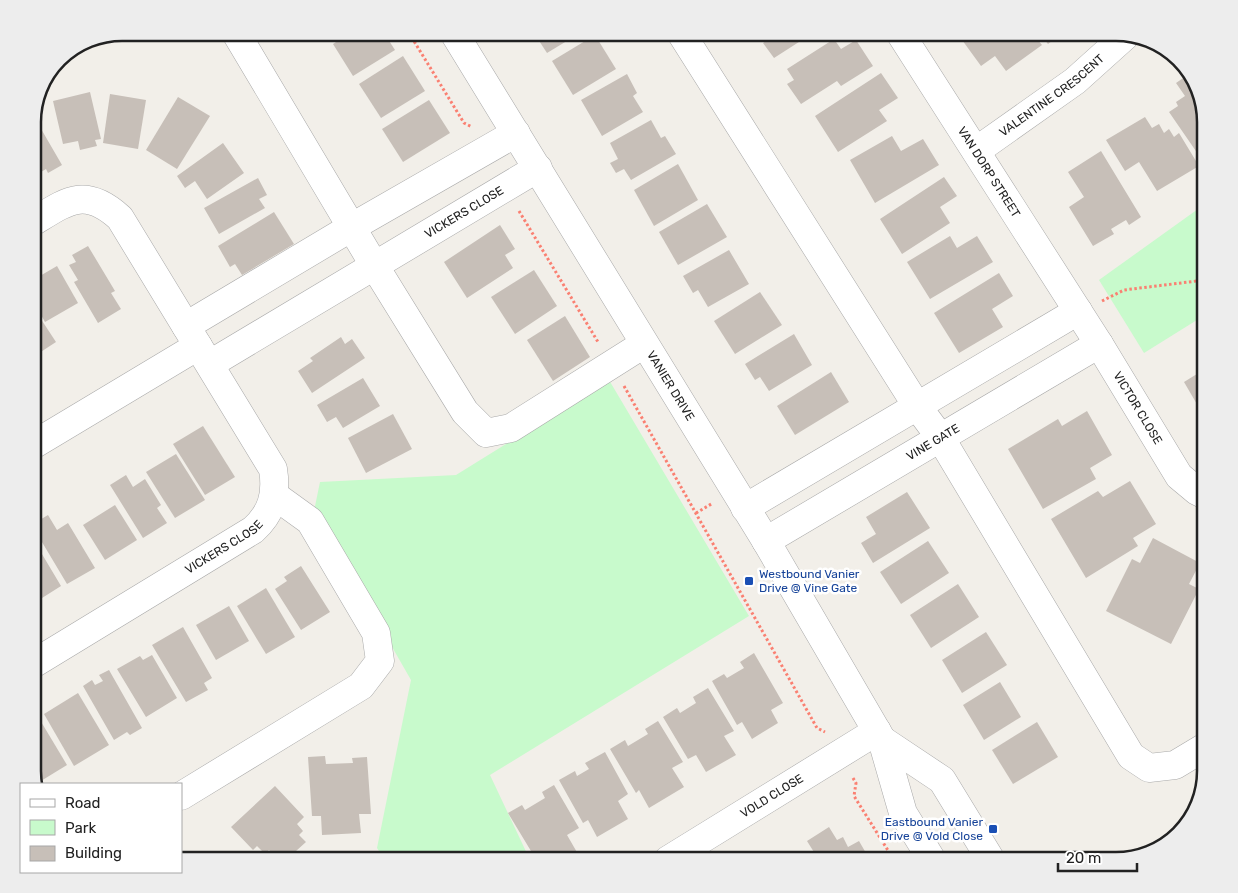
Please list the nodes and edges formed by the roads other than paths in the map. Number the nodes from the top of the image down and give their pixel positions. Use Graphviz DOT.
graph roads {
  1 [pos="241,41"];
  2 [pos="460,41"];
  3 [pos="686,41"];
  4 [pos="906,41"];
  5 [pos="1119,41"];
  6 [pos="516,133"];
  7 [pos="976,151"];
  8 [pos="538,168"];
  9 [pos="41,217"];
  10 [pos="352,228"];
  11 [pos="374,265"];
  12 [pos="1088,306"];
  13 [pos="644,344"];
  14 [pos="1099,344"];
  15 [pos="198,345"];
  16 [pos="917,406"];
  17 [pos="940,438"];
  18 [pos="41,440"];
  19 [pos="1197,492"];
  20 [pos="274,495"];
  21 [pos="745,508"];
  22 [pos="766,540"];
  23 [pos="41,659"];
  24 [pos="879,736"];
  25 [pos="1197,752"];
  26 [pos="182,795"];
  27 [pos="705,851"];
  28 [pos="927,852"];
  29 [pos="986,852"];
  1 -- 10 [label="street"];
  2 -- 6 [label="street, VANIER DRIVE"];
  3 -- 16 [label="street"];
  4 -- 7 [label="street, VAN DORP STREET"];
  5 -- 7 [label="street, VALENTINE CRESCENT"];
  6 -- 8 [label="street, VANIER DRIVE"];
  6 -- 10 [label="street"];
  7 -- 12 [label="street, VAN DORP STREET"];
  8 -- 11 [label="street, VICKERS CLOSE"];
  8 -- 13 [label="street, VANIER DRIVE"];
  9 -- 15 [label="street, VICKERS CLOSE"];
  10 -- 11 [label="street"];
  10 -- 15 [label="street"];
  11 -- 13 [label="street"];
  11 -- 15 [label="street, VICKERS CLOSE"];
  12 -- 14 [label="street, VICTOR CLOSE"];
  12 -- 16 [label="street"];
  13 -- 21 [label="street, VANIER DRIVE"];
  14 -- 17 [label="street, VINE GATE"];
  14 -- 19 [label="street, VICTOR CLOSE"];
  15 -- 18 [label="street"];
  15 -- 20 [label="street, VICKERS CLOSE"];
  16 -- 17 [label="street"];
  16 -- 21 [label="street"];
  17 -- 22 [label="street, VINE GATE"];
  17 -- 25 [label="street"];
  20 -- 23 [label="street, VICKERS CLOSE"];
  20 -- 26 [label="street"];
  21 -- 22 [label="street, VANIER DRIVE"];
  22 -- 24 [label="street, VANIER DRIVE"];
  24 -- 27 [label="street, VOLD CLOSE"];
  24 -- 28 [label="street, VANIER DRIVE"];
  24 -- 29 [label="street, VANIER DRIVE"];
}
